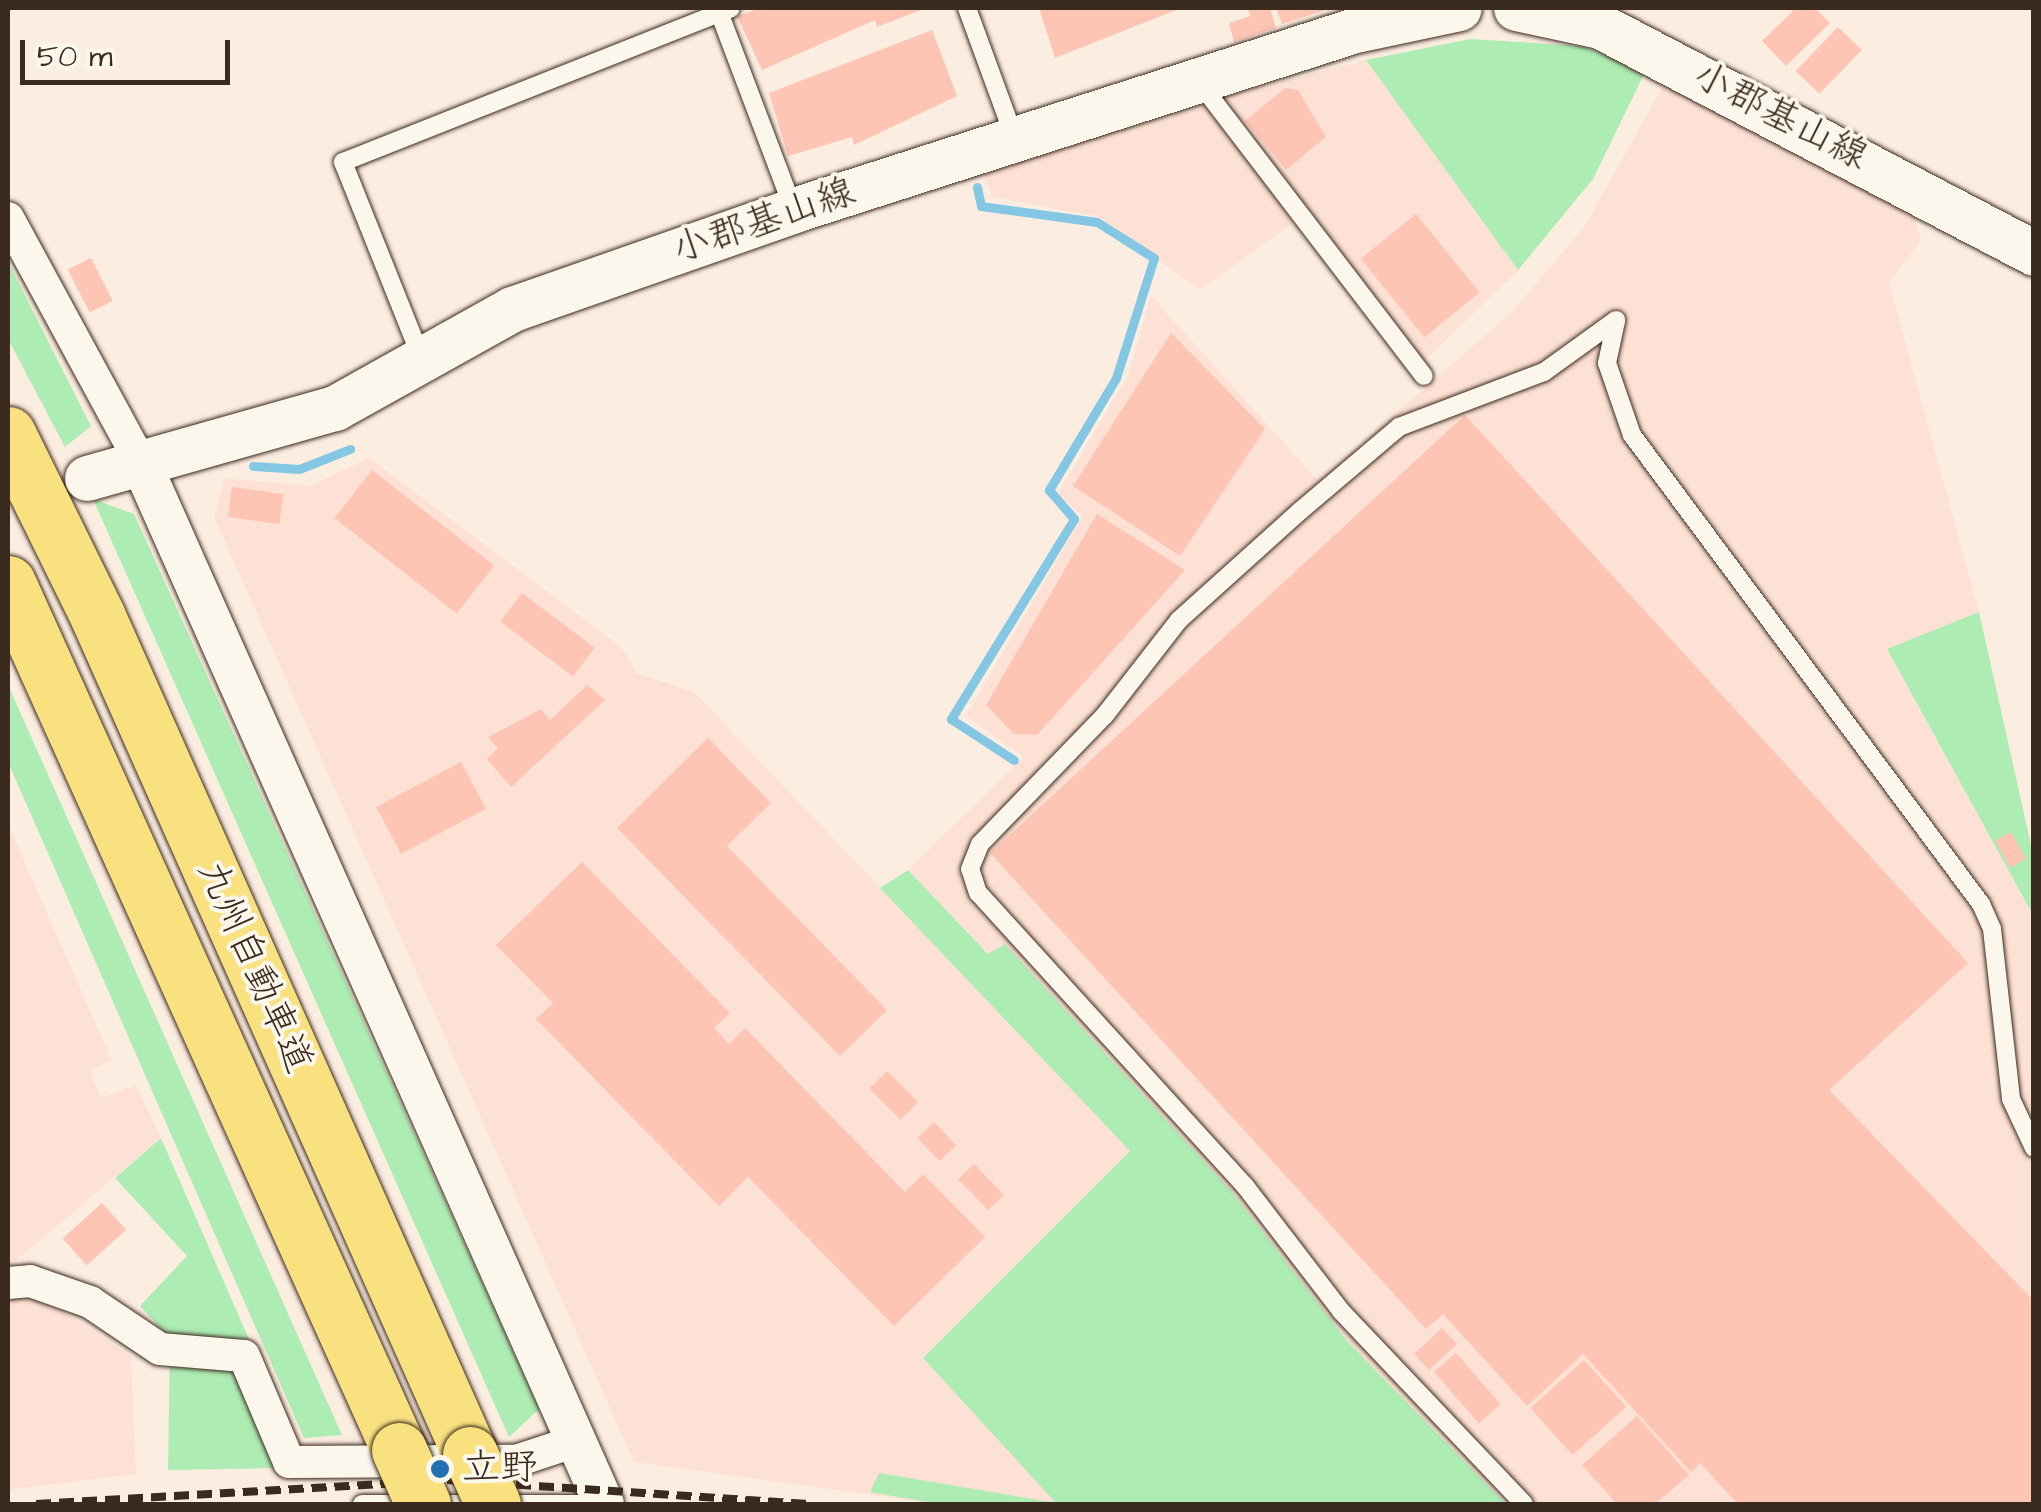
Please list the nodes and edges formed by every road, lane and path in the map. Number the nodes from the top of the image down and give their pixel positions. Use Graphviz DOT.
graph roads {
  1 [pos="968,8"];
  2 [pos="1458,8"];
  3 [pos="1516,8"];
  4 [pos="725,10"];
  5 [pos="1576,12"];
  6 [pos="1350,19"];
  7 [pos="1198,80"];
  8 [pos="1015,139"];
  9 [pos="794,210"];
  10 [pos="8,218"];
  11 [pos="2034,253"];
  12 [pos="423,362"];
  13 [pos="1424,376"];
  14 [pos="8,434"];
  15 [pos="142,463"];
  16 [pos="87,478"];
  17 [pos="8,583"];
  18 [pos="2034,1148"];
  19 [pos="8,1283"];
  20 [pos="573,1442"];
  21 [pos="362,1504"];
  22 [pos="423,1504"];
  23 [pos="493,1504"];
  24 [pos="602,1504"];
  25 [pos="1524,1504"];
  1 -- 8 [label="lane"];
  2 -- 6 [label="main road, 小郡基山線"];
  3 -- 5 [label="main road, 小郡基山線"];
  4 -- 9 [label="lane"];
  4 -- 12 [label="lane"];
  5 -- 11 [label="main road, 小郡基山線"];
  6 -- 7 [label="main road, 小郡基山線"];
  7 -- 8 [label="main road, 小郡基山線"];
  7 -- 13 [label="lane"];
  8 -- 9 [label="main road, 小郡基山線"];
  9 -- 12 [label="main road, 小郡基山線"];
  10 -- 15 [label="street"];
  12 -- 15 [label="main road, 小郡基山線"];
  14 -- 23 [label="highway, 九州自動車道, bridge"];
  15 -- 16 [label="main road, 小郡基山線"];
  15 -- 20 [label="street"];
  17 -- 22 [label="highway, 九州自動車道, bridge"];
  18 -- 25 [label="lane"];
  19 -- 20 [label="street"];
  20 -- 24 [label="street"];
  21 -- 24 [label="lane"];
}
